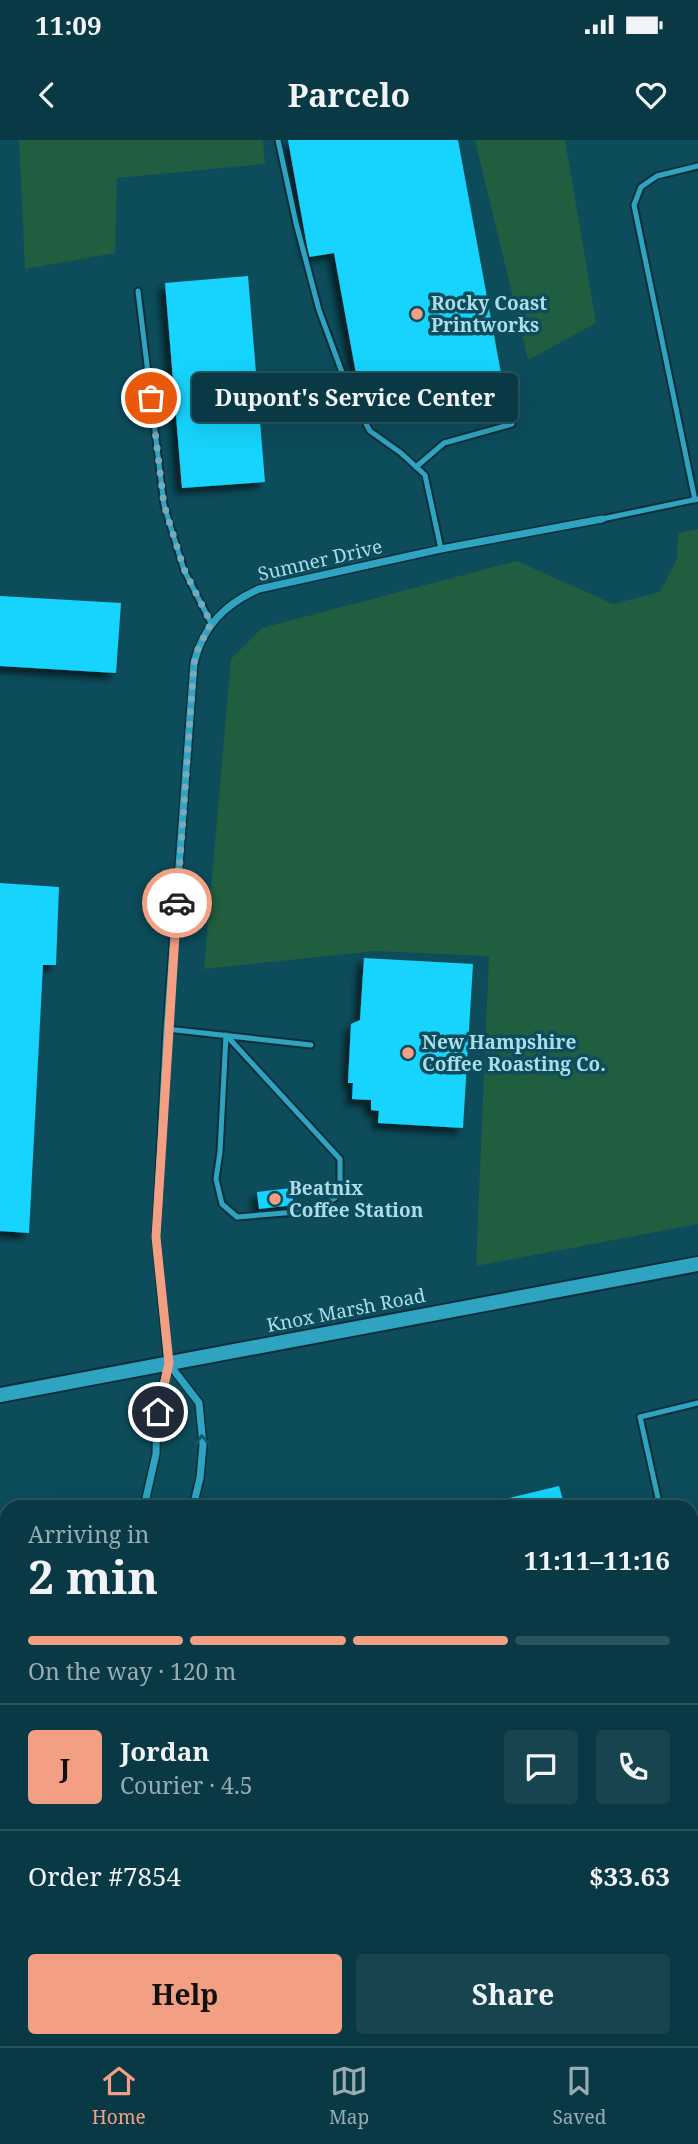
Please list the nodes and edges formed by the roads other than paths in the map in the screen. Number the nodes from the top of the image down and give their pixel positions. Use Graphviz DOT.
graph roads {
  1 [pos="278,140"];
  2 [pos="698,166"];
  3 [pos="138,291"];
  4 [pos="512,424"];
  5 [pos="416,467"];
  6 [pos="696,500"];
  7 [pos="602,519"];
  8 [pos="441,549"];
  9 [pos="211,623"];
  10 [pos="167,1029"];
  11 [pos="226,1035"];
  12 [pos="311,1045"];
  13 [pos="698,1264"];
  14 [pos="169,1363"];
  15 [pos="0,1395"];
  16 [pos="698,1403"];
  17 [pos="146,1500"];
  18 [pos="195,1500"];
  19 [pos="658,1500"];
  1 -- 5 [label="lane"];
  2 -- 6 [label="lane"];
  3 -- 9 [label="lane"];
  4 -- 5 [label="lane"];
  5 -- 8 [label="lane"];
  6 -- 7 [label="lane"];
  7 -- 8 [label="street, Sumner Drive"];
  8 -- 9 [label="street, Sumner Drive"];
  9 -- 10 [label="street, Sumner Drive"];
  10 -- 11 [label="lane"];
  10 -- 14 [label="street, Sumner Drive"];
  11 -- 11 [label="lane"];
  11 -- 12 [label="lane"];
  13 -- 14 [label="main road, Knox Marsh Road"];
  14 -- 15 [label="main road, Knox Marsh Road"];
  14 -- 17 [label="street"];
  18 -- 14 [label="street, one-way"];
  16 -- 19 [label="lane"];
}
